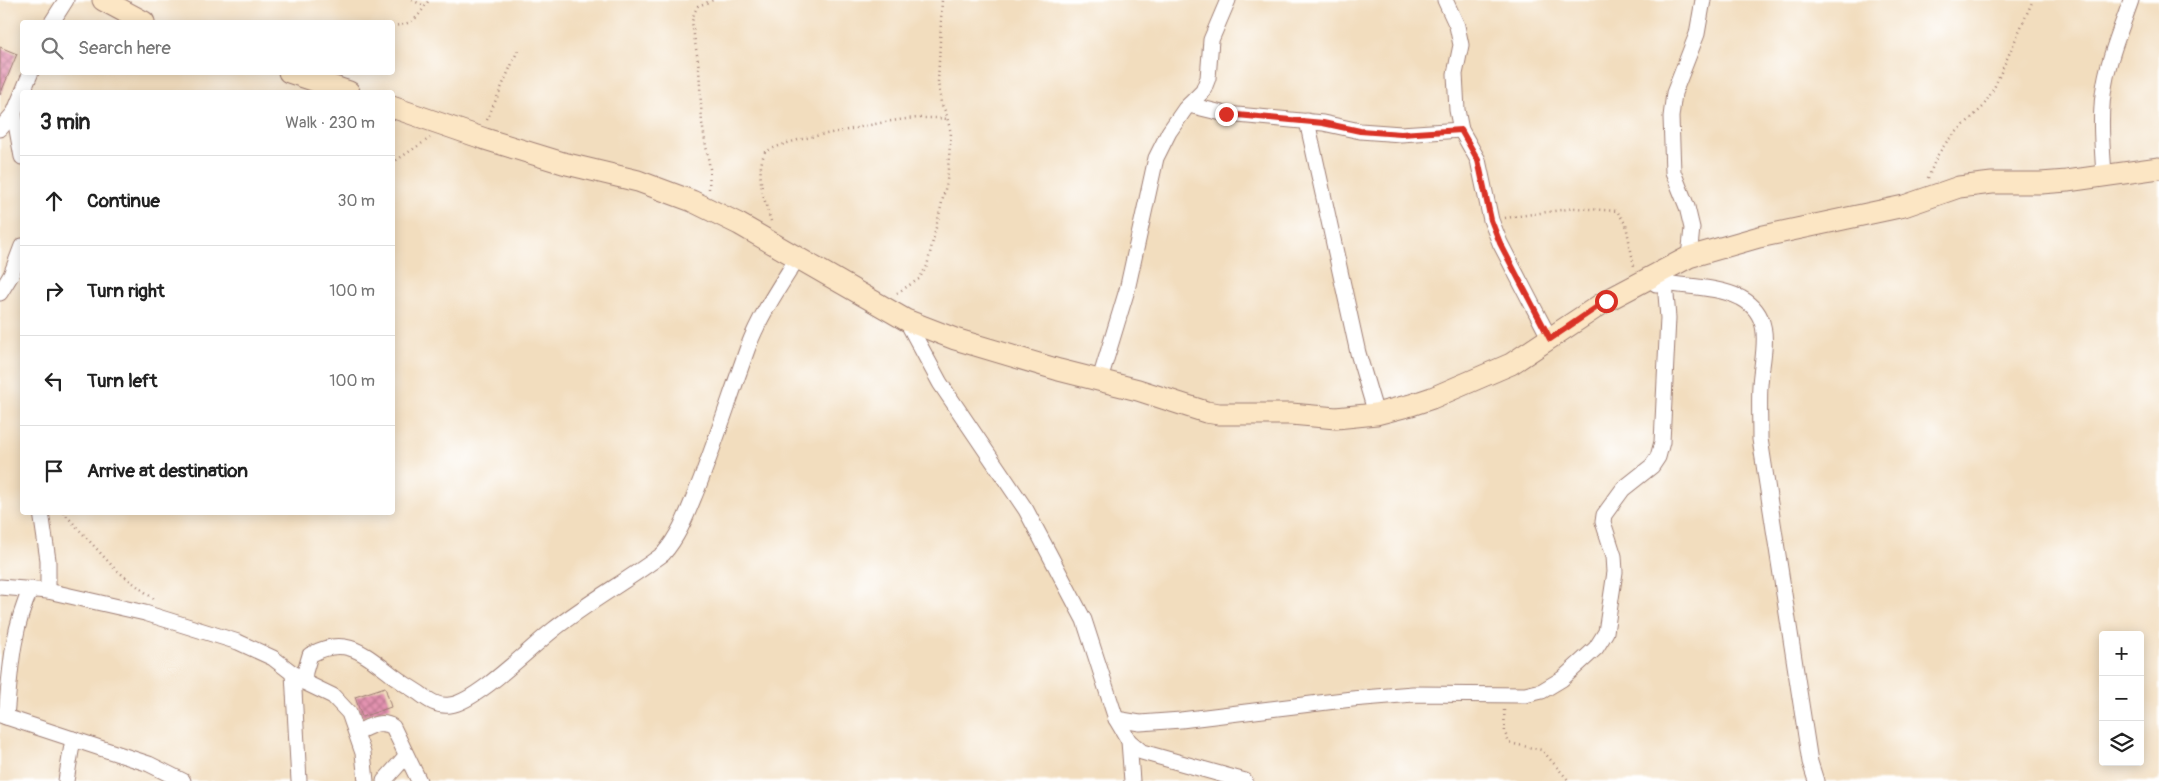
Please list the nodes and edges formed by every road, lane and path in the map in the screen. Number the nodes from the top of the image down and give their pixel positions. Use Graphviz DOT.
graph roads {
  1 [pos="66,0"];
  2 [pos="103,0"];
  3 [pos="412,0"];
  4 [pos="429,0"];
  5 [pos="713,0"];
  6 [pos="942,0"];
  7 [pos="1228,0"];
  8 [pos="1445,0"];
  9 [pos="1703,0"];
  10 [pos="2033,0"];
  11 [pos="2131,0"];
  12 [pos="125,6"];
  13 [pos="425,6"];
  14 [pos="53,20"];
  15 [pos="142,20"];
  16 [pos="395,25"];
  17 [pos="518,50"];
  18 [pos="30,75"];
  19 [pos="298,75"];
  20 [pos="24,90"];
  21 [pos="344,90"];
  22 [pos="20,99"];
  23 [pos="1189,105"];
  24 [pos="395,108"];
  25 [pos="14,113"];
  26 [pos="948,119"];
  27 [pos="1307,121"];
  28 [pos="448,126"];
  29 [pos="0,129"];
  30 [pos="1461,130"];
  31 [pos="480,137"];
  32 [pos="20,146"];
  33 [pos="395,161"];
  34 [pos="2159,168"];
  35 [pos="2104,175"];
  36 [pos="1919,201"];
  37 [pos="707,208"];
  38 [pos="1491,220"];
  39 [pos="773,226"];
  40 [pos="20,251"];
  41 [pos="798,257"];
  42 [pos="1689,257"];
  43 [pos="1665,283"];
  44 [pos="1637,285"];
  45 [pos="0,293"];
  46 [pos="872,300"];
  47 [pos="906,320"];
  48 [pos="1550,339"];
  49 [pos="1100,379"];
  50 [pos="1376,414"];
  51 [pos="41,515"];
  52 [pos="66,515"];
  53 [pos="0,587"];
  54 [pos="31,588"];
  55 [pos="48,591"];
  56 [pos="174,623"];
  57 [pos="298,678"];
  58 [pos="1503,696"];
  59 [pos="3,716"];
  60 [pos="1116,719"];
  61 [pos="357,732"];
  62 [pos="73,739"];
  63 [pos="1129,741"];
  64 [pos="406,756"];
  65 [pos="66,781"];
  66 [pos="183,781"];
  67 [pos="299,781"];
  68 [pos="366,781"];
  69 [pos="384,781"];
  70 [pos="419,781"];
  71 [pos="1132,781"];
  72 [pos="1245,781"];
  73 [pos="1570,781"];
  74 [pos="1816,781"];
  1 -- 14 [label="street"];
  2 -- 12 [label="street"];
  3 -- 13 [label="path"];
  4 -- 13 [label="path"];
  5 -- 37 [label="path"];
  6 -- 26 [label="path"];
  7 -- 23 [label="street"];
  8 -- 30 [label="street"];
  9 -- 42 [label="street"];
  10 -- 36 [label="path"];
  11 -- 35 [label="street"];
  12 -- 15 [label="street"];
  13 -- 16 [label="path"];
  17 -- 31 [label="path"];
  18 -- 20 [label="street"];
  19 -- 21 [label="street"];
  22 -- 25 [label="street"];
  23 -- 27 [label="street"];
  23 -- 49 [label="street"];
  24 -- 28 [label="street"];
  25 -- 29 [label="street"];
  25 -- 32 [label="street"];
  26 -- 39 [label="path"];
  26 -- 46 [label="path"];
  27 -- 30 [label="street"];
  27 -- 50 [label="street"];
  28 -- 31 [label="street"];
  28 -- 33 [label="path"];
  30 -- 38 [label="street"];
  31 -- 37 [label="street"];
  34 -- 35 [label="street"];
  35 -- 36 [label="street"];
  36 -- 42 [label="street"];
  37 -- 41 [label="street"];
  38 -- 44 [label="path"];
  38 -- 48 [label="street"];
  40 -- 45 [label="street"];
  41 -- 46 [label="street"];
  41 -- 57 [label="street"];
  42 -- 44 [label="street"];
  43 -- 44 [label="street"];
  43 -- 58 [label="street"];
  43 -- 74 [label="street"];
  44 -- 48 [label="street"];
  46 -- 47 [label="street"];
  47 -- 49 [label="street"];
  47 -- 60 [label="street"];
  48 -- 50 [label="street"];
  49 -- 50 [label="street"];
  51 -- 55 [label="street"];
  52 -- 56 [label="path"];
  53 -- 54 [label="street"];
  54 -- 55 [label="street"];
  54 -- 59 [label="street"];
  55 -- 56 [label="street"];
  56 -- 57 [label="street"];
  57 -- 61 [label="street"];
  57 -- 67 [label="street"];
  58 -- 60 [label="street"];
  58 -- 73 [label="path"];
  59 -- 62 [label="street"];
  60 -- 63 [label="street"];
  61 -- 64 [label="street"];
  61 -- 68 [label="street"];
  62 -- 65 [label="street"];
  62 -- 66 [label="street"];
  63 -- 71 [label="street"];
  63 -- 72 [label="street"];
  64 -- 69 [label="street"];
  64 -- 70 [label="street"];
}
